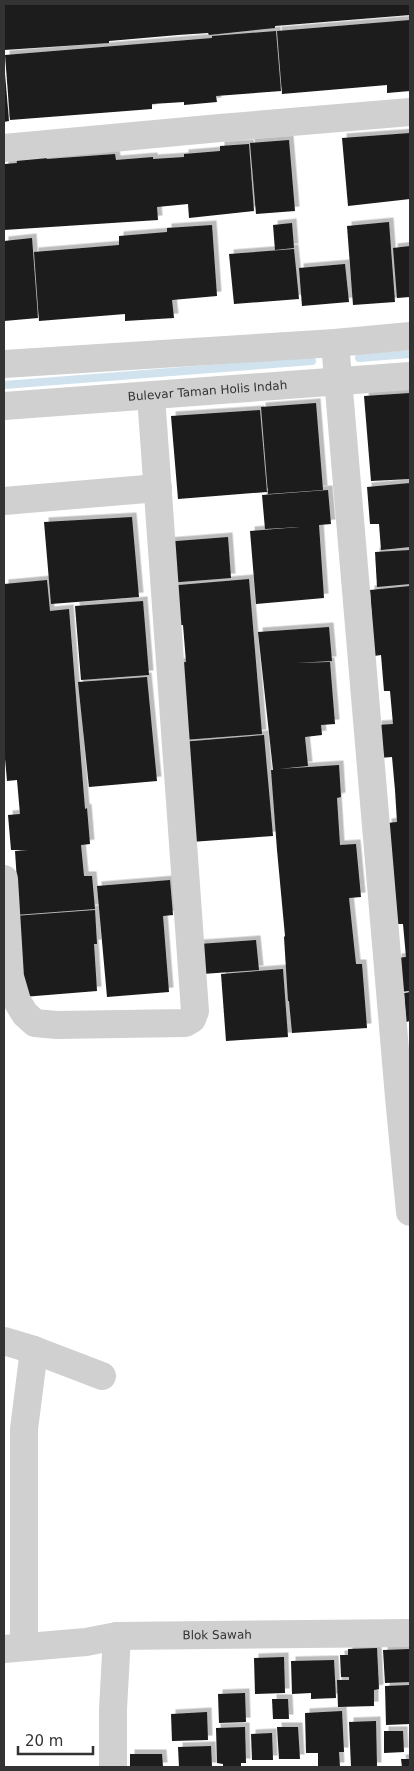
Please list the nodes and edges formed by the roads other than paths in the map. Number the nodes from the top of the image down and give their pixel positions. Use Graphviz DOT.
graph roads {
  1 [pos="410,112"];
  2 [pos="4,148"];
  3 [pos="410,336"];
  4 [pos="335,343"];
  5 [pos="4,364"];
  6 [pos="410,376"];
  7 [pos="337,382"];
  8 [pos="151,396"];
  9 [pos="4,406"];
  10 [pos="158,488"];
  11 [pos="4,501"];
  12 [pos="4,879"];
  13 [pos="410,1212"];
  14 [pos="4,1341"];
  15 [pos="34,1350"];
  16 [pos="102,1376"];
  17 [pos="410,1633"];
  18 [pos="117,1636"];
  19 [pos="14,1648"];
  20 [pos="112,1767"];
  1 -- 2 [label="street"];
  3 -- 4 [label="street"];
  4 -- 5 [label="street"];
  4 -- 7 [label="street"];
  6 -- 7 [label="street, Bulevar Taman Holis Indah"];
  7 -- 8 [label="street, Bulevar Taman Holis Indah"];
  7 -- 13 [label="street"];
  8 -- 9 [label="street, Bulevar Taman Holis Indah"];
  8 -- 10 [label="street"];
  10 -- 11 [label="street"];
  10 -- 12 [label="street"];
  14 -- 15 [label="street"];
  15 -- 16 [label="street"];
  15 -- 19 [label="street, Blok Sawah"];
  17 -- 18 [label="street, Blok Sawah"];
  18 -- 19 [label="street, Blok Sawah"];
  18 -- 20 [label="street"];
}
